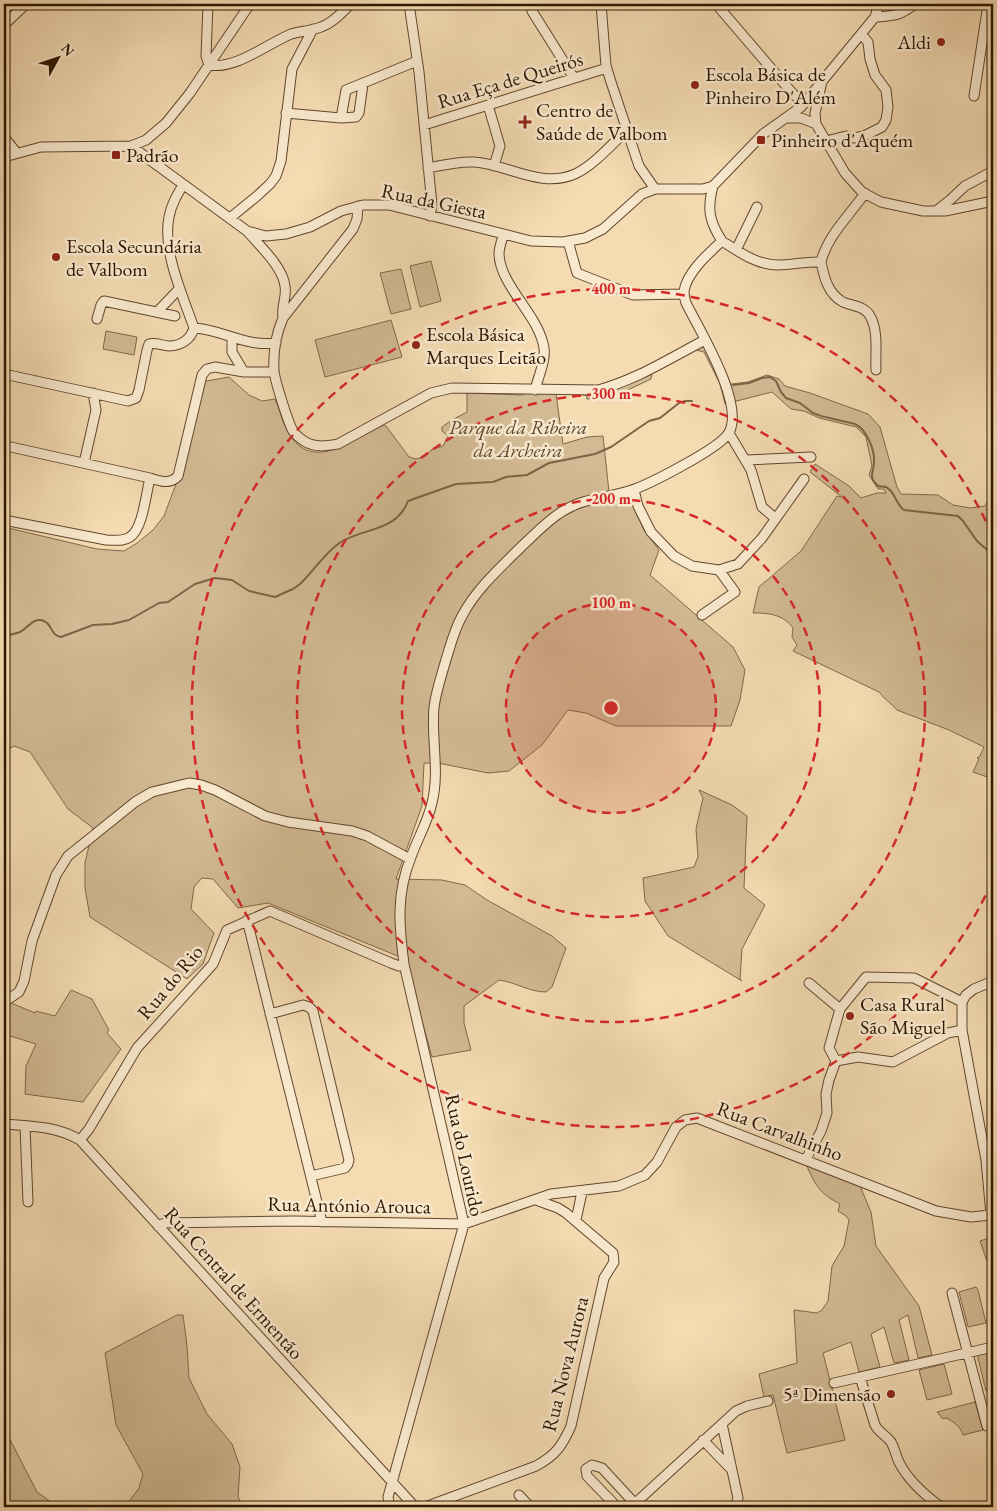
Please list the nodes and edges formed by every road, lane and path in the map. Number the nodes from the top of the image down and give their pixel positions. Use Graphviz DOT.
graph roads {
  1 [pos="26,4"];
  2 [pos="208,4"];
  3 [pos="250,4"];
  4 [pos="351,4"];
  5 [pos="409,4"];
  6 [pos="532,4"];
  7 [pos="601,4"];
  8 [pos="716,4"];
  9 [pos="879,4"];
  10 [pos="915,4"];
  11 [pos="988,6"];
  12 [pos="875,17"];
  13 [pos="4,25"];
  14 [pos="313,29"];
  15 [pos="861,34"];
  16 [pos="417,61"];
  17 [pos="209,65"];
  18 [pos="607,68"];
  19 [pos="574,78"];
  20 [pos="822,80"];
  21 [pos="363,84"];
  22 [pos="974,96"];
  23 [pos="804,103"];
  24 [pos="488,105"];
  25 [pos="286,114"];
  26 [pos="341,118"];
  27 [pos="786,118"];
  28 [pos="816,124"];
  29 [pos="424,125"];
  30 [pos="627,130"];
  31 [pos="4,138"];
  32 [pos="826,141"];
  33 [pos="131,146"];
  34 [pos="16,152"];
  35 [pos="4,157"];
  36 [pos="494,166"];
  37 [pos="428,168"];
  38 [pos="993,170"];
  39 [pos="183,185"];
  40 [pos="713,186"];
  41 [pos="964,186"];
  42 [pos="655,189"];
  43 [pos="865,193"];
  44 [pos="993,201"];
  45 [pos="973,205"];
  46 [pos="358,206"];
  47 [pos="756,207"];
  48 [pos="935,212"];
  49 [pos="430,216"];
  50 [pos="230,218"];
  51 [pos="247,231"];
  52 [pos="503,235"];
  53 [pos="568,241"];
  54 [pos="722,241"];
  55 [pos="736,250"];
  56 [pos="821,262"];
  57 [pos="179,289"];
  58 [pos="684,294"];
  59 [pos="157,312"];
  60 [pos="175,316"];
  61 [pos="283,318"];
  62 [pos="97,319"];
  63 [pos="194,328"];
  64 [pos="232,337"];
  65 [pos="704,340"];
  66 [pos="276,344"];
  67 [pos="876,370"];
  68 [pos="244,372"];
  69 [pos="274,372"];
  70 [pos="4,374"];
  71 [pos="535,390"];
  72 [pos="93,393"];
  73 [pos="729,434"];
  74 [pos="10,447"];
  75 [pos="812,457"];
  76 [pos="746,460"];
  77 [pos="84,463"];
  78 [pos="150,478"];
  79 [pos="804,478"];
  80 [pos="634,490"];
  81 [pos="775,518"];
  82 [pos="4,520"];
  83 [pos="719,570"];
  84 [pos="702,615"];
  85 [pos="410,859"];
  86 [pos="247,920"];
  87 [pos="404,964"];
  88 [pos="993,981"];
  89 [pos="809,983"];
  90 [pos="4,1002"];
  91 [pos="962,1002"];
  92 [pos="840,1009"];
  93 [pos="270,1014"];
  94 [pos="962,1030"];
  95 [pos="836,1061"];
  96 [pos="4,1124"];
  97 [pos="25,1126"];
  98 [pos="80,1140"];
  99 [pos="806,1159"];
  100 [pos="311,1176"];
  101 [pos="582,1192"];
  102 [pos="536,1200"];
  103 [pos="28,1202"];
  104 [pos="992,1217"];
  105 [pos="576,1220"];
  106 [pos="322,1222"];
  107 [pos="464,1224"];
  108 [pos="158,1226"];
  109 [pos="952,1293"];
  110 [pos="993,1347"];
  111 [pos="968,1353"];
  112 [pos="860,1377"];
  113 [pos="834,1383"];
  114 [pos="768,1400"];
  115 [pos="722,1424"];
  116 [pos="987,1426"];
  117 [pos="704,1440"];
  118 [pos="732,1470"];
  119 [pos="393,1485"];
  120 [pos="519,1495"];
  121 [pos="635,1506"];
  122 [pos="390,1507"];
  123 [pos="414,1507"];
  124 [pos="425,1507"];
  125 [pos="530,1507"];
  126 [pos="617,1507"];
  127 [pos="735,1507"];
  128 [pos="941,1507"];
  1 -- 13 [label="street"];
  2 -- 17 [label="street"];
  3 -- 17 [label="street"];
  4 -- 14 [label="street"];
  5 -- 16 [label="street"];
  6 -- 19 [label="street"];
  7 -- 18 [label="street"];
  8 -- 23 [label="street"];
  9 -- 12 [label="street"];
  10 -- 12 [label="street"];
  11 -- 22 [label="street"];
  12 -- 15 [label="street"];
  14 -- 17 [label="street"];
  14 -- 25 [label="street"];
  15 -- 20 [label="street"];
  15 -- 32 [label="street"];
  16 -- 21 [label="street"];
  16 -- 29 [label="street"];
  17 -- 33 [label="street"];
  18 -- 19 [label="street, Rua Eça de Queirós"];
  18 -- 30 [label="street"];
  19 -- 24 [label="street, Rua Eça de Queirós"];
  20 -- 23 [label="street"];
  20 -- 28 [label="street"];
  21 -- 26 [label="street"];
  21 -- 26 [label="street"];
  23 -- 27 [label="street"];
  24 -- 29 [label="street, Rua Eça de Queirós"];
  24 -- 36 [label="street"];
  25 -- 26 [label="street"];
  25 -- 50 [label="street"];
  27 -- 28 [label="street"];
  27 -- 40 [label="street"];
  28 -- 32 [label="street"];
  29 -- 37 [label="street"];
  30 -- 36 [label="street"];
  30 -- 42 [label="street"];
  31 -- 34 [label="street"];
  32 -- 43 [label="street"];
  33 -- 34 [label="street"];
  33 -- 39 [label="street, Rua da Giesta"];
  34 -- 35 [label="street"];
  36 -- 37 [label="street"];
  37 -- 49 [label="street"];
  38 -- 41 [label="street"];
  39 -- 50 [label="street, Rua da Giesta"];
  39 -- 57 [label="street"];
  40 -- 42 [label="street"];
  40 -- 54 [label="street"];
  41 -- 45 [label="street"];
  41 -- 48 [label="street"];
  42 -- 53 [label="street, Rua da Giesta"];
  43 -- 48 [label="street"];
  43 -- 56 [label="street"];
  44 -- 45 [label="street"];
  45 -- 48 [label="street"];
  46 -- 49 [label="street, Rua da Giesta"];
  46 -- 51 [label="street, Rua da Giesta"];
  46 -- 61 [label="street"];
  47 -- 55 [label="street"];
  49 -- 52 [label="street, Rua da Giesta"];
  50 -- 51 [label="street, Rua da Giesta"];
  51 -- 61 [label="street"];
  52 -- 53 [label="street, Rua da Giesta"];
  52 -- 71 [label="street"];
  53 -- 58 [label="street"];
  54 -- 55 [label="street"];
  54 -- 58 [label="street"];
  55 -- 56 [label="street"];
  56 -- 67 [label="street"];
  57 -- 59 [label="street"];
  57 -- 63 [label="street"];
  58 -- 65 [label="street"];
  59 -- 60 [label="street"];
  59 -- 62 [label="street"];
  61 -- 66 [label="street"];
  63 -- 64 [label="street"];
  63 -- 72 [label="street"];
  64 -- 66 [label="street"];
  64 -- 68 [label="street"];
  65 -- 71 [label="street"];
  65 -- 73 [label="street"];
  66 -- 69 [label="street"];
  68 -- 69 [label="street"];
  68 -- 78 [label="street"];
  69 -- 71 [label="street"];
  70 -- 72 [label="street"];
  72 -- 77 [label="street"];
  73 -- 76 [label="street"];
  73 -- 80 [label="street, Rua do Lourido"];
  74 -- 77 [label="street"];
  75 -- 76 [label="street"];
  76 -- 81 [label="street"];
  77 -- 78 [label="street"];
  78 -- 82 [label="street"];
  79 -- 81 [label="street"];
  80 -- 83 [label="street"];
  80 -- 85 [label="street, Rua do Lourido"];
  81 -- 83 [label="street"];
  83 -- 84 [label="street"];
  85 -- 87 [label="street, Rua do Lourido"];
  85 -- 90 [label="street"];
  86 -- 87 [label="street, Rua do Rio"];
  86 -- 93 [label="street"];
  86 -- 98 [label="street, Rua do Rio"];
  87 -- 107 [label="street, Rua do Lourido"];
  88 -- 91 [label="street"];
  89 -- 92 [label="street"];
  91 -- 92 [label="street"];
  91 -- 94 [label="street"];
  92 -- 95 [label="street"];
  93 -- 100 [label="street"];
  93 -- 100 [label="street"];
  94 -- 95 [label="street"];
  94 -- 104 [label="street"];
  95 -- 99 [label="street"];
  96 -- 97 [label="street, Rua Central de Ermentão"];
  97 -- 98 [label="street, Rua Central de Ermentão"];
  97 -- 103 [label="street"];
  98 -- 108 [label="street, Rua Central de Ermentão"];
  99 -- 101 [label="street, Rua Carvalhinho"];
  99 -- 104 [label="street, Rua Carvalhinho"];
  100 -- 106 [label="street"];
  101 -- 102 [label="street, Rua Carvalhinho"];
  101 -- 105 [label="street"];
  102 -- 105 [label="street, Rua Nova Aurora"];
  102 -- 107 [label="street, Rua António Arouca"];
  105 -- 124 [label="street, Rua Nova Aurora"];
  106 -- 107 [label="street, Rua António Arouca"];
  106 -- 108 [label="street, Rua António Arouca"];
  107 -- 119 [label="street, Rua do Lourido"];
  108 -- 119 [label="street, Rua Central de Ermentão"];
  109 -- 111 [label="street"];
  110 -- 111 [label="street"];
  111 -- 112 [label="street"];
  111 -- 116 [label="street"];
  112 -- 113 [label="street"];
  112 -- 128 [label="street"];
  114 -- 115 [label="street"];
  115 -- 117 [label="street"];
  115 -- 118 [label="street"];
  117 -- 118 [label="street"];
  117 -- 121 [label="street"];
  118 -- 127 [label="street"];
  119 -- 122 [label="street, Rua do Lourido"];
  119 -- 123 [label="street, Rua Central de Ermentão"];
  120 -- 125 [label="street"];
  121 -- 126 [label="street"];
}
